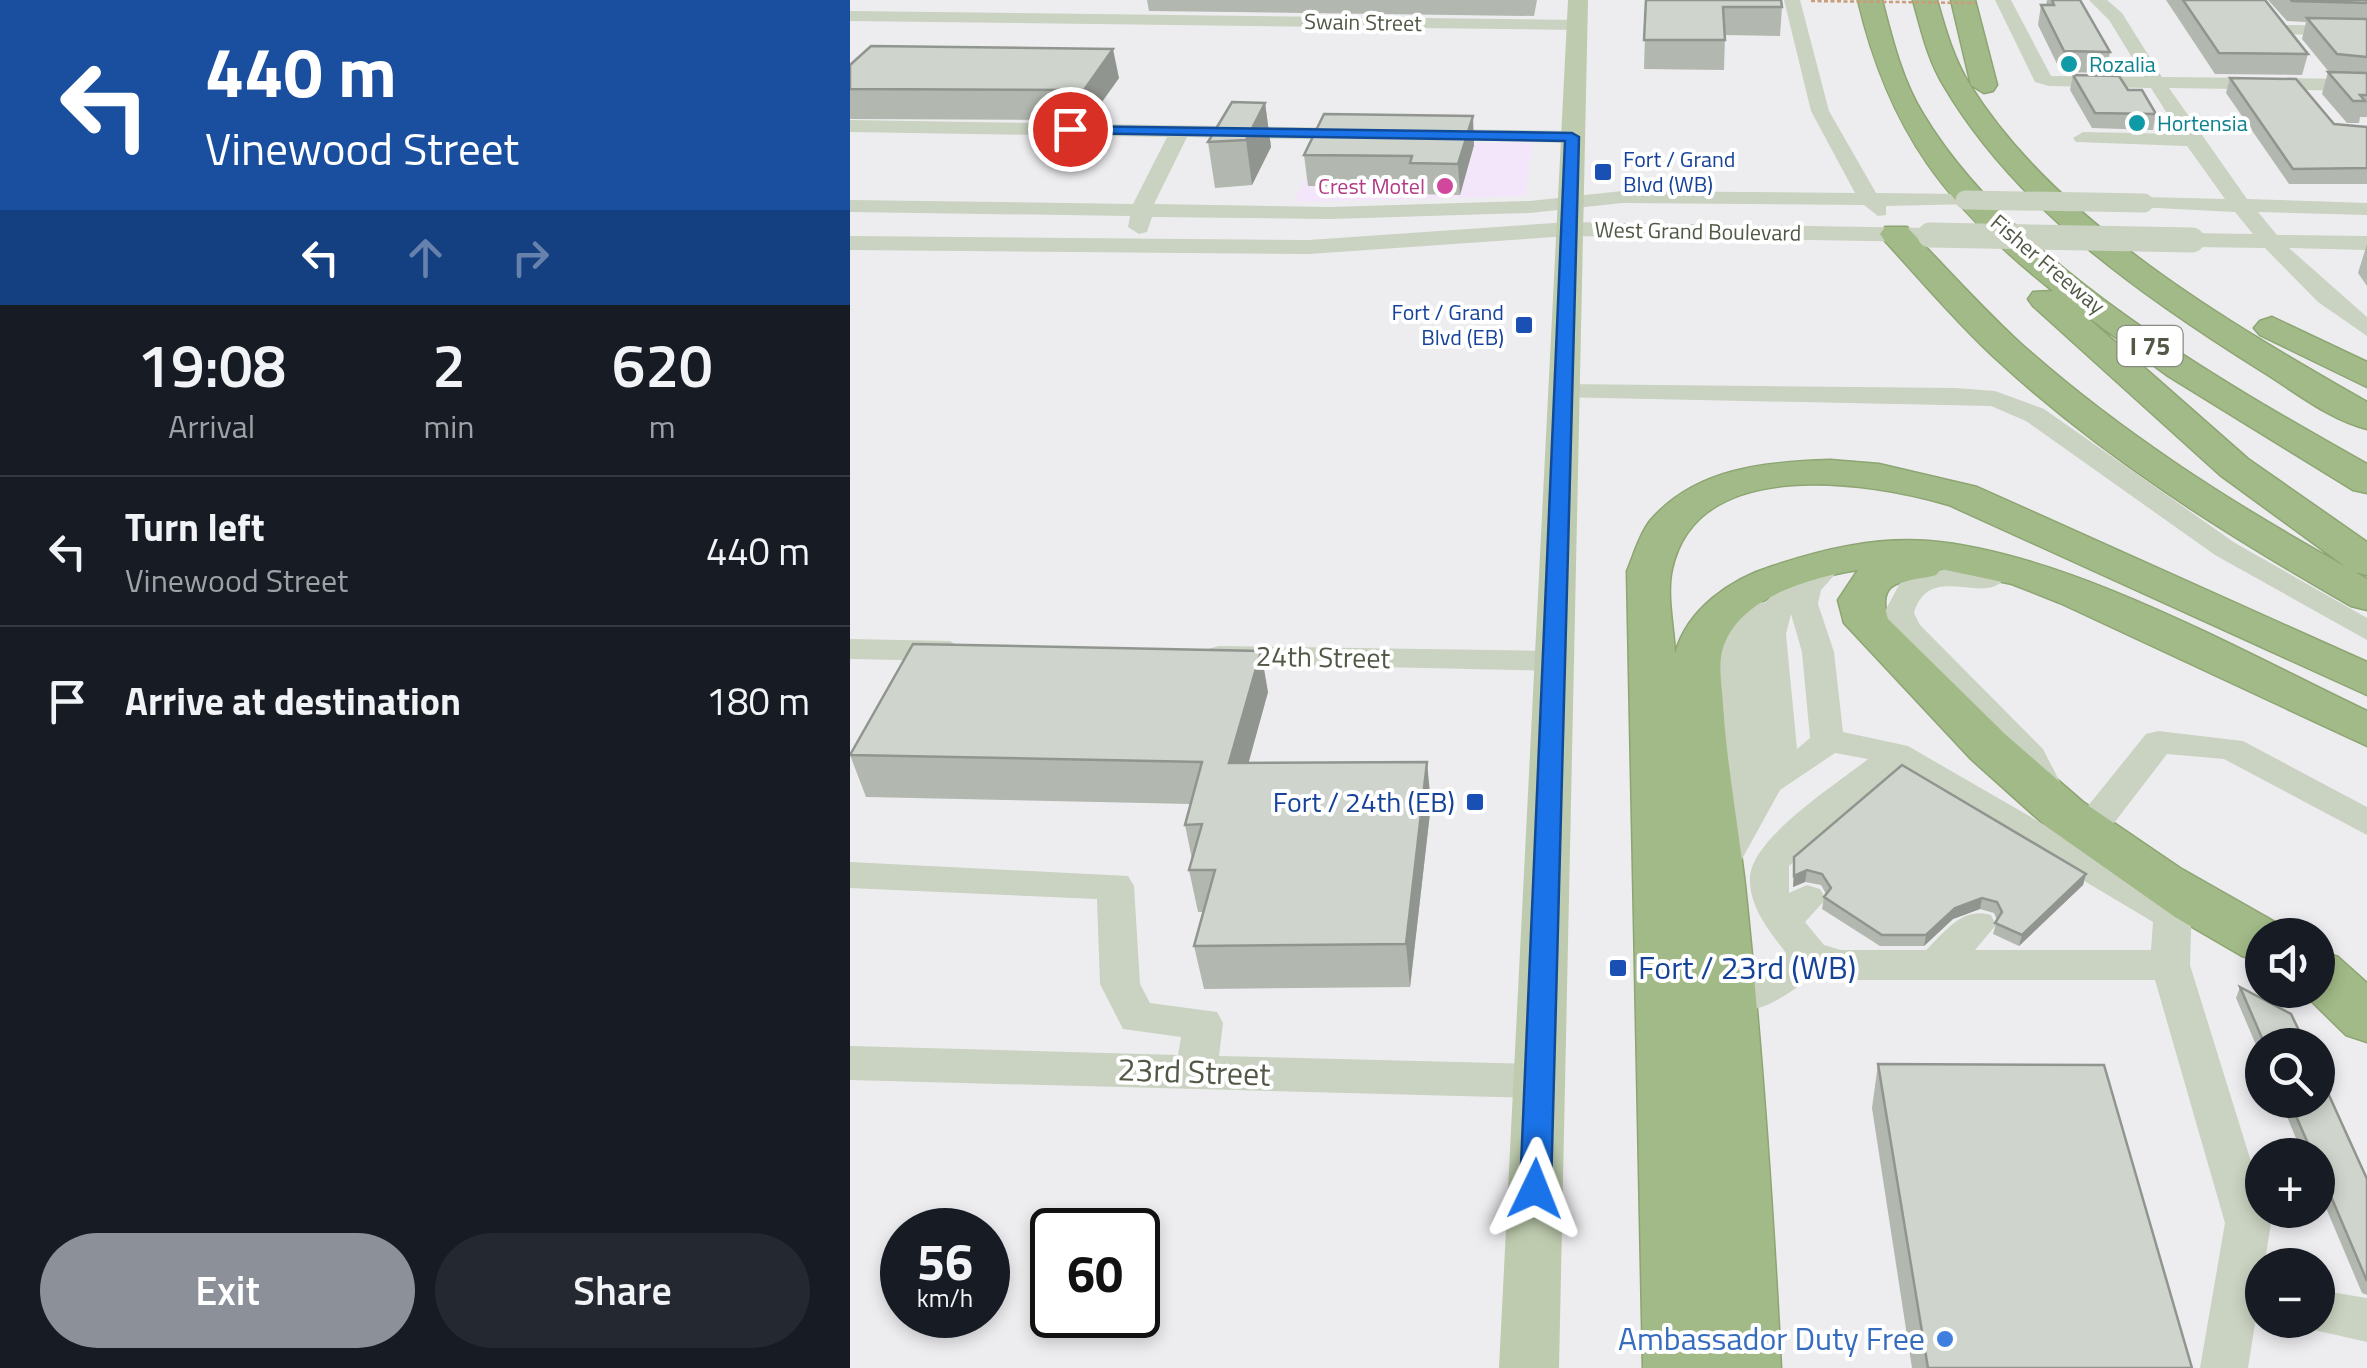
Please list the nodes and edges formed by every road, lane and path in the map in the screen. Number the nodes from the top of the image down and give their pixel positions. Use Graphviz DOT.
graph roads {
  1 [pos="1578,0"];
  2 [pos="1792,0"];
  3 [pos="1858,0"];
  4 [pos="1870,0"];
  5 [pos="1925,0"];
  6 [pos="2003,0"];
  7 [pos="2097,0"];
  8 [pos="1811,1"];
  9 [pos="1969,1"];
  10 [pos="2268,15"];
  11 [pos="850,16"];
  12 [pos="1577,25"];
  13 [pos="1878,30"];
  14 [pos="2280,30"];
  15 [pos="2367,32"];
  16 [pos="2304,69"];
  17 [pos="2157,83"];
  18 [pos="2367,85"];
  19 [pos="2318,106"];
  20 [pos="850,126"];
  21 [pos="1180,131"];
  22 [pos="1572,137"];
  23 [pos="2083,138"];
  24 [pos="2196,140"];
  25 [pos="2026,171"];
  26 [pos="1957,179"];
  27 [pos="1795,198"];
  28 [pos="1869,199"];
  29 [pos="850,206"];
  30 [pos="2236,206"];
  31 [pos="1450,208"];
  32 [pos="1145,210"];
  33 [pos="2367,210"];
  34 [pos="1570,215"];
  35 [pos="1913,223"];
  36 [pos="1627,229"];
  37 [pos="1451,236"];
  38 [pos="2270,241"];
  39 [pos="850,243"];
  40 [pos="2367,243"];
  41 [pos="1126,248"];
  42 [pos="2361,320"];
  43 [pos="2367,376"];
  44 [pos="1564,392"];
  45 [pos="2367,418"];
  46 [pos="2367,481"];
  47 [pos="2367,562"];
  48 [pos="1826,564"];
  49 [pos="2367,597"];
  50 [pos="2367,631"];
  51 [pos="850,649"];
  52 [pos="986,652"];
  53 [pos="1181,655"];
  54 [pos="1555,661"];
  55 [pos="2367,680"];
  56 [pos="2367,730"];
  57 [pos="1827,740"];
  58 [pos="1896,754"];
  59 [pos="2367,756"];
  60 [pos="1760,795"];
  61 [pos="2367,823"];
  62 [pos="2039,830"];
  63 [pos="1723,865"];
  64 [pos="850,874"];
  65 [pos="2172,903"];
  66 [pos="1977,925"];
  67 [pos="2245,935"];
  68 [pos="1840,953"];
  69 [pos="2170,965"];
  70 [pos="1934,966"];
  71 [pos="2335,988"];
  72 [pos="1726,997"];
  73 [pos="2367,1019"];
  74 [pos="850,1063"];
  75 [pos="1196,1072"];
  76 [pos="1539,1081"];
  77 [pos="2248,1248"];
  78 [pos="2245,1310"];
  79 [pos="2335,1315"];
  80 [pos="2367,1320"];
  81 [pos="1529,1368"];
  82 [pos="1679,1368"];
  83 [pos="1745,1368"];
  84 [pos="2224,1368"];
  1 -- 12 [label="main road"];
  2 -- 28 [label="street"];
  3 -- 13 [label="highway"];
  4 -- 13 [label="highway, Fisher Freeway / I 75"];
  5 -- 25 [label="highway, Fisher Freeway / I 75"];
  6 -- 17 [label="street"];
  7 -- 17 [label="street"];
  8 -- 9 [label="path, bridge"];
  9 -- 25 [label="highway"];
  10 -- 14 [label="street"];
  11 -- 12 [label="street, Swain Street"];
  12 -- 22 [label="main road"];
  13 -- 26 [label="highway, Fisher Freeway / I 75"];
  14 -- 15 [label="street"];
  14 -- 16 [label="street"];
  16 -- 17 [label="street"];
  16 -- 18 [label="street"];
  16 -- 19 [label="street"];
  17 -- 24 [label="street"];
  20 -- 21 [label="street"];
  21 -- 22 [label="street"];
  21 -- 32 [label="street"];
  22 -- 34 [label="main road"];
  23 -- 24 [label="street"];
  24 -- 30 [label="street"];
  25 -- 43 [label="highway"];
  25 -- 45 [label="highway, Fisher Freeway / I 75"];
  26 -- 46 [label="highway, Fisher Freeway / I 75"];
  26 -- 47 [label="highway"];
  27 -- 28 [label="street, West Grand Boulevard"];
  27 -- 34 [label="street, West Grand Boulevard"];
  27 -- 36 [label="street"];
  28 -- 35 [label="street"];
  28 -- 35 [label="street, West Grand Boulevard"];
  29 -- 32 [label="street, West Grand Boulevard"];
  30 -- 33 [label="street, West Grand Boulevard"];
  30 -- 35 [label="street, West Grand Boulevard, bridge"];
  30 -- 38 [label="street"];
  31 -- 32 [label="street, West Grand Boulevard"];
  31 -- 34 [label="street, West Grand Boulevard"];
  31 -- 37 [label="street"];
  32 -- 41 [label="street"];
  34 -- 36 [label="street, West Grand Boulevard"];
  34 -- 37 [label="street, West Grand Boulevard"];
  34 -- 44 [label="main road"];
  35 -- 36 [label="street, West Grand Boulevard"];
  35 -- 38 [label="street, West Grand Boulevard, bridge"];
  35 -- 49 [label="highway"];
  37 -- 41 [label="street, West Grand Boulevard"];
  38 -- 40 [label="street, West Grand Boulevard"];
  38 -- 42 [label="street"];
  39 -- 41 [label="street, West Grand Boulevard"];
  44 -- 50 [label="street"];
  44 -- 54 [label="main road"];
  48 -- 56 [label="highway"];
  48 -- 57 [label="street"];
  48 -- 60 [label="street"];
  48 -- 60 [label="street"];
  48 -- 63 [label="highway"];
  51 -- 52 [label="street"];
  53 -- 54 [label="street, 24th Street"];
  54 -- 76 [label="main road"];
  55 -- 82 [label="highway"];
  57 -- 58 [label="street"];
  57 -- 60 [label="street"];
  58 -- 62 [label="street"];
  58 -- 68 [label="street"];
  59 -- 62 [label="highway"];
  60 -- 63 [label="street"];
  61 -- 62 [label="street"];
  62 -- 65 [label="highway"];
  63 -- 72 [label="highway"];
  64 -- 75 [label="street"];
  65 -- 67 [label="highway"];
  65 -- 69 [label="street"];
  66 -- 70 [label="street"];
  68 -- 70 [label="street"];
  68 -- 72 [label="street"];
  69 -- 70 [label="street"];
  69 -- 77 [label="street"];
  71 -- 73 [label="highway"];
  72 -- 83 [label="highway"];
  74 -- 75 [label="street, 23rd Street"];
  75 -- 76 [label="street, 23rd Street"];
  76 -- 81 [label="main road"];
  78 -- 84 [label="street"];
  79 -- 80 [label="street"];
}
